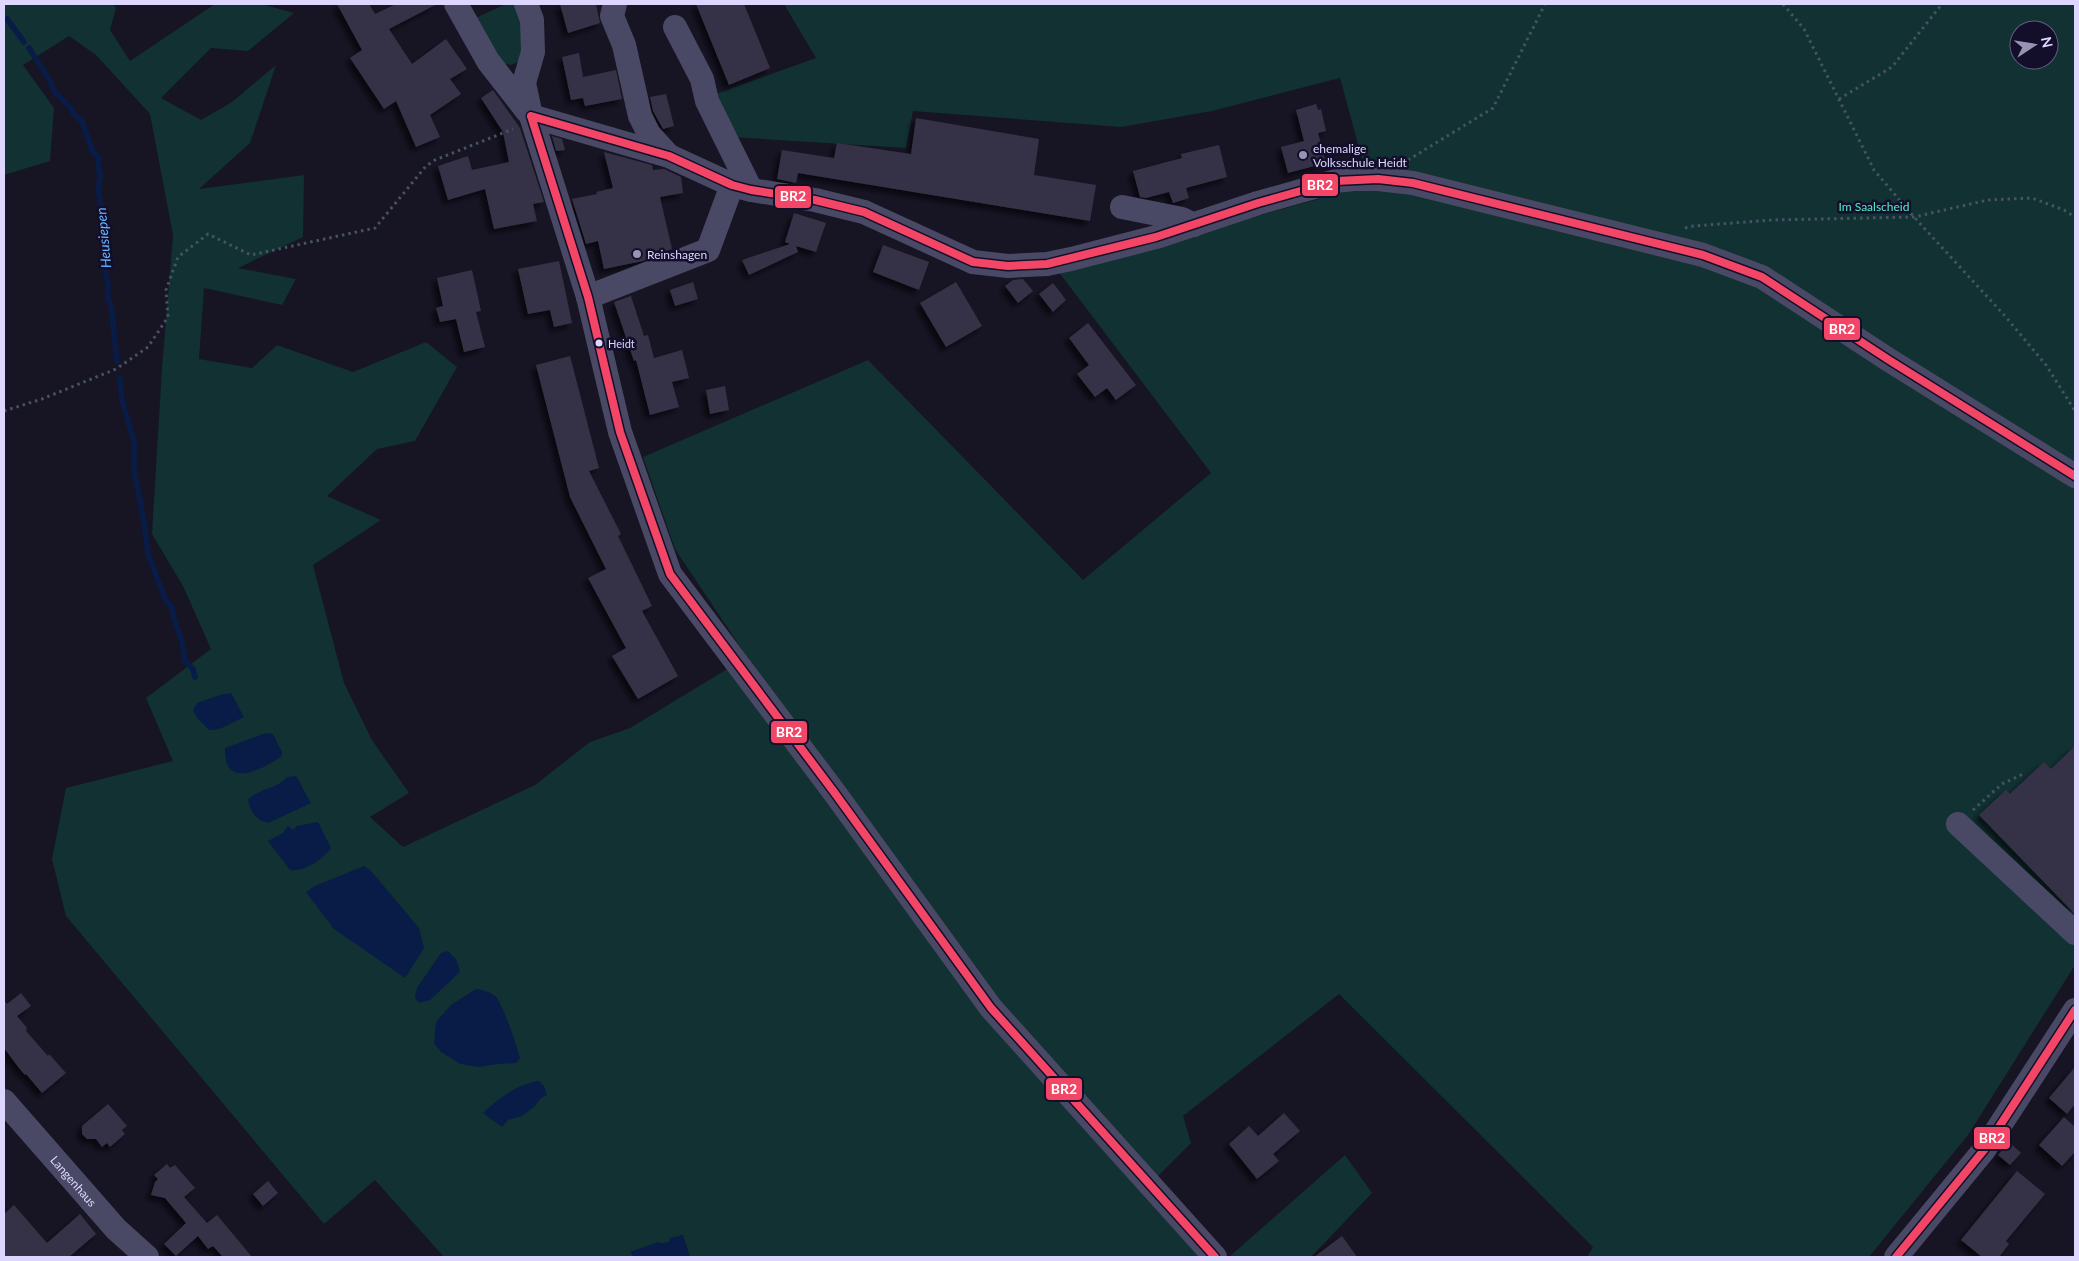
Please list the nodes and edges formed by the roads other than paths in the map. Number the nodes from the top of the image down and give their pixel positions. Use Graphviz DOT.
graph roads {
  1 [pos="456,4"];
  2 [pos="526,4"];
  3 [pos="614,4"];
  4 [pos="675,27"];
  5 [pos="531,116"];
  6 [pos="669,156"];
  7 [pos="741,187"];
  8 [pos="1122,207"];
  9 [pos="1194,225"];
  10 [pos="588,297"];
  11 [pos="2075,476"];
  12 [pos="1958,824"];
  13 [pos="2075,933"];
  14 [pos="2075,1010"];
  15 [pos="4,1101"];
  16 [pos="147,1257"];
  17 [pos="1215,1257"];
  18 [pos="1896,1257"];
  1 -- 5 [label="street"];
  2 -- 5 [label="street"];
  3 -- 6 [label="street"];
  4 -- 7 [label="street"];
  5 -- 6 [label="street"];
  5 -- 10 [label="street"];
  6 -- 7 [label="street"];
  7 -- 9 [label="street"];
  7 -- 10 [label="street"];
  8 -- 9 [label="street"];
  9 -- 11 [label="street"];
  10 -- 17 [label="street"];
  12 -- 13 [label="street"];
  14 -- 18 [label="street"];
  15 -- 16 [label="street, Langenhaus"];
}
